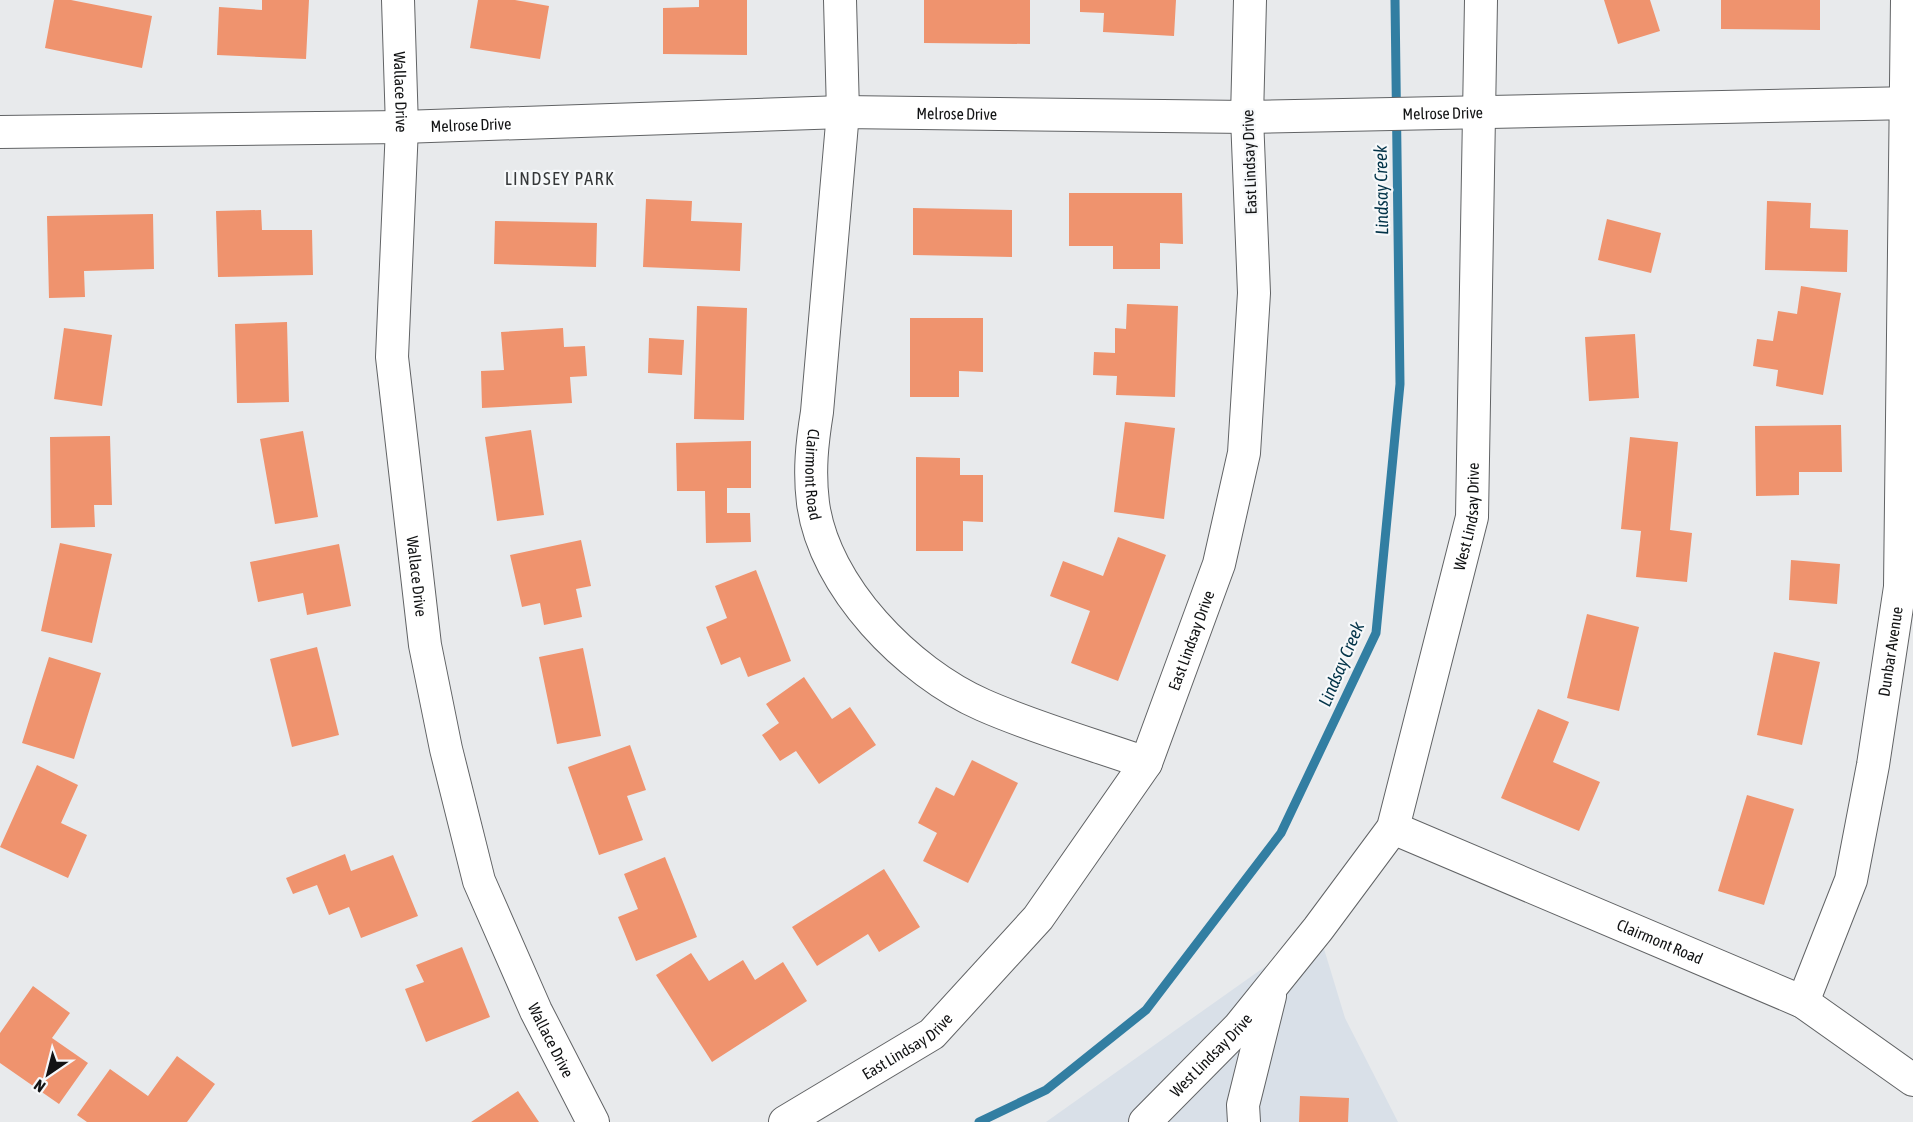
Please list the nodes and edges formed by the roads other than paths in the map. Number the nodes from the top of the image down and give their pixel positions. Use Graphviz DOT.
graph roads {
  1 [pos="398,0"];
  2 [pos="840,0"];
  3 [pos="1250,0"];
  4 [pos="1481,0"];
  5 [pos="1907,0"];
  6 [pos="1909,103"];
  7 [pos="1478,111"];
  8 [pos="843,112"];
  9 [pos="1247,117"];
  10 [pos="402,127"];
  11 [pos="0,132"];
  12 [pos="1906,587"];
  13 [pos="1146,763"];
  14 [pos="1393,828"];
  15 [pos="1273,984"];
  16 [pos="1803,1002"];
  17 [pos="1913,1080"];
  18 [pos="593,1122"];
  19 [pos="785,1122"];
  20 [pos="1145,1122"];
  21 [pos="1244,1122"];
  1 -- 10 [label="street, Wallace Drive"];
  2 -- 8 [label="street, Clairmont Road"];
  3 -- 9 [label="street, East Lindsay Drive"];
  4 -- 7 [label="street, West Lindsay Drive"];
  5 -- 6 [label="street, Dunbar Avenue"];
  6 -- 7 [label="street, Melrose Drive"];
  6 -- 12 [label="street, Dunbar Avenue"];
  7 -- 9 [label="street, Melrose Drive"];
  7 -- 14 [label="street, West Lindsay Drive"];
  8 -- 9 [label="street, Melrose Drive"];
  8 -- 10 [label="street, Melrose Drive"];
  8 -- 13 [label="street, Clairmont Road"];
  9 -- 13 [label="street, East Lindsay Drive"];
  10 -- 11 [label="street, Melrose Drive"];
  10 -- 18 [label="street, Wallace Drive"];
  12 -- 16 [label="street, Dunbar Avenue"];
  13 -- 19 [label="street, East Lindsay Drive"];
  14 -- 15 [label="street, West Lindsay Drive"];
  14 -- 16 [label="street, Clairmont Road"];
  15 -- 20 [label="street, West Lindsay Drive"];
  15 -- 21 [label="street, West Lindsay Drive"];
  16 -- 17 [label="street, Clairmont Road"];
}
